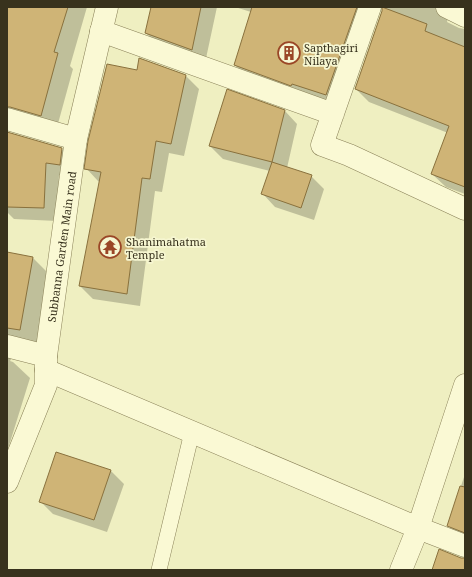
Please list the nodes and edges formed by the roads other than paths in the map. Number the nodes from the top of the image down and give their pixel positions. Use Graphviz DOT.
graph roads {
  1 [pos="107,7"];
  2 [pos="370,7"];
  3 [pos="447,7"];
  4 [pos="465,16"];
  5 [pos="101,32"];
  6 [pos="333,114"];
  7 [pos="7,119"];
  8 [pos="76,139"];
  9 [pos="465,209"];
  10 [pos="7,346"];
  11 [pos="46,363"];
  12 [pos="465,384"];
  13 [pos="192,432"];
  14 [pos="7,482"];
  15 [pos="418,528"];
  16 [pos="465,546"];
  17 [pos="159,570"];
  18 [pos="401,570"];
  1 -- 5 [label="street, Subbanna Garden Main road"];
  2 -- 6 [label="street"];
  3 -- 4 [label="street"];
  5 -- 6 [label="street"];
  5 -- 8 [label="street, Subbanna Garden Main road"];
  6 -- 9 [label="street"];
  7 -- 8 [label="street"];
  8 -- 11 [label="street, Subbanna Garden Main road"];
  10 -- 11 [label="street"];
  11 -- 13 [label="street"];
  11 -- 14 [label="street, Subbanna Garden Main road"];
  12 -- 15 [label="street"];
  13 -- 15 [label="street"];
  13 -- 17 [label="lane"];
  15 -- 16 [label="street"];
  15 -- 18 [label="street"];
}
